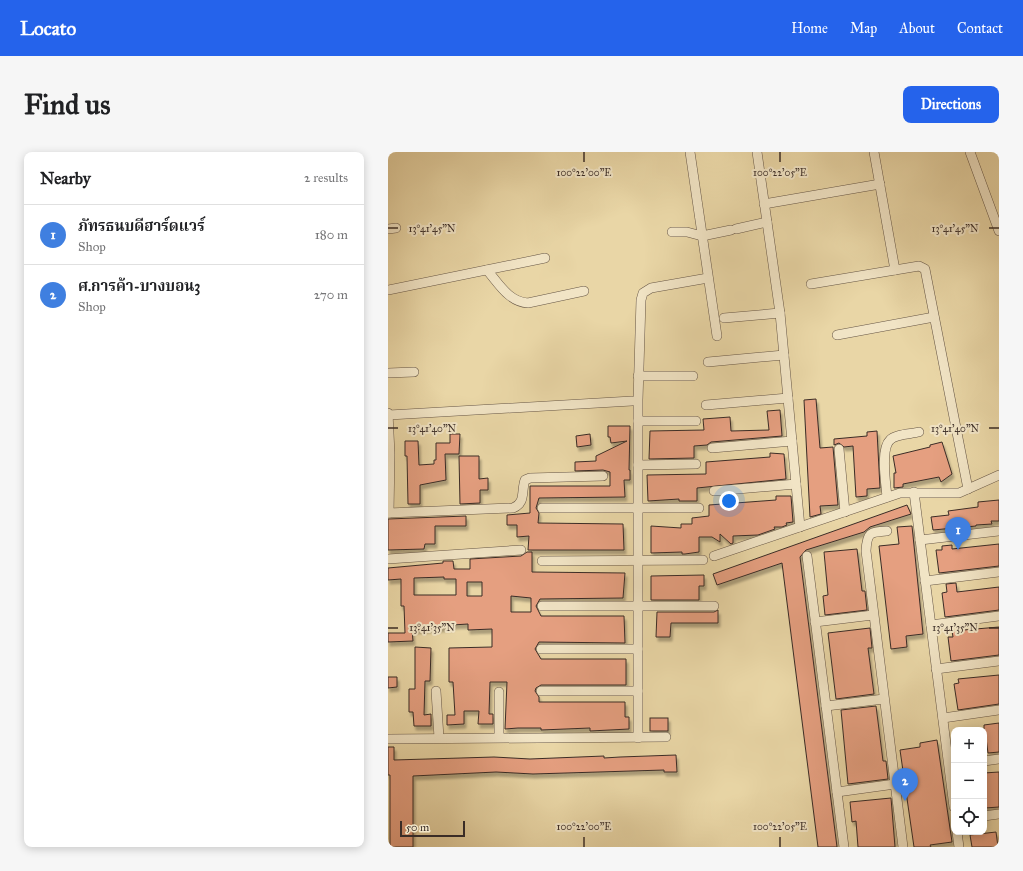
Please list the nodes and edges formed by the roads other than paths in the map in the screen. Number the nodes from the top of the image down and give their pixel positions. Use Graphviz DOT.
graph roads {
  1 [pos="690,152"];
  2 [pos="757,152"];
  3 [pos="874,152"];
  4 [pos="970,152"];
  5 [pos="880,184"];
  6 [pos="764,204"];
  7 [pos="767,222"];
  8 [pos="999,231"];
  9 [pos="672,232"];
  10 [pos="702,236"];
  11 [pos="545,258"];
  12 [pos="487,270"];
  13 [pos="895,270"];
  14 [pos="708,278"];
  15 [pos="811,284"];
  16 [pos="388,290"];
  17 [pos="584,291"];
  18 [pos="780,313"];
  19 [pos="934,317"];
  20 [pos="724,318"];
  21 [pos="837,335"];
  22 [pos="717,336"];
  23 [pos="784,355"];
  24 [pos="708,362"];
  25 [pos="414,372"];
  26 [pos="388,373"];
  27 [pos="638,376"];
  28 [pos="693,376"];
  29 [pos="788,398"];
  30 [pos="632,401"];
  31 [pos="706,405"];
  32 [pos="388,414"];
  33 [pos="638,421"];
  34 [pos="696,421"];
  35 [pos="919,432"];
  36 [pos="792,441"];
  37 [pos="712,448"];
  38 [pos="839,448"];
  39 [pos="696,464"];
  40 [pos="638,465"];
  41 [pos="999,475"];
  42 [pos="603,476"];
  43 [pos="796,484"];
  44 [pos="968,489"];
  45 [pos="714,491"];
  46 [pos="914,492"];
  47 [pos="887,497"];
  48 [pos="542,508"];
  49 [pos="638,508"];
  50 [pos="699,508"];
  51 [pos="845,512"];
  52 [pos="388,513"];
  53 [pos="800,527"];
  54 [pos="887,531"];
  55 [pos="999,531"];
  56 [pos="920,540"];
  57 [pos="521,550"];
  58 [pos="714,556"];
  59 [pos="807,556"];
  60 [pos="388,559"];
  61 [pos="638,560"];
  62 [pos="703,560"];
  63 [pos="542,561"];
  64 [pos="999,572"];
  65 [pos="925,582"];
  66 [pos="542,606"];
  67 [pos="638,606"];
  68 [pos="714,606"];
  69 [pos="873,615"];
  70 [pos="999,616"];
  71 [pos="815,622"];
  72 [pos="931,625"];
  73 [pos="541,649"];
  74 [pos="638,649"];
  75 [pos="999,661"];
  76 [pos="936,669"];
  77 [pos="436,691"];
  78 [pos="541,691"];
  79 [pos="638,691"];
  80 [pos="499,692"];
  81 [pos="884,699"];
  82 [pos="826,706"];
  83 [pos="999,710"];
  84 [pos="943,718"];
  85 [pos="500,737"];
  86 [pos="666,737"];
  87 [pos="439,738"];
  88 [pos="638,738"];
  89 [pos="388,739"];
  90 [pos="999,759"];
  91 [pos="987,761"];
  92 [pos="951,765"];
  93 [pos="895,784"];
  94 [pos="837,792"];
  95 [pos="999,814"];
  96 [pos="987,816"];
  97 [pos="957,835"];
  98 [pos="844,847"];
  99 [pos="903,847"];
  100 [pos="959,847"];
  1 -- 10 [label="street"];
  2 -- 6 [label="street"];
  3 -- 5 [label="street"];
  4 -- 8 [label="street"];
  5 -- 6 [label="street"];
  5 -- 13 [label="street"];
  6 -- 7 [label="street"];
  7 -- 10 [label="street"];
  7 -- 18 [label="street"];
  9 -- 10 [label="street"];
  10 -- 14 [label="street"];
  11 -- 12 [label="street"];
  12 -- 16 [label="street"];
  12 -- 17 [label="street"];
  13 -- 15 [label="street"];
  13 -- 19 [label="street"];
  14 -- 22 [label="street"];
  14 -- 27 [label="street"];
  18 -- 20 [label="street"];
  18 -- 23 [label="street"];
  19 -- 21 [label="street"];
  19 -- 44 [label="street"];
  23 -- 24 [label="street"];
  23 -- 29 [label="street"];
  25 -- 26 [label="street"];
  27 -- 28 [label="street"];
  27 -- 33 [label="street"];
  29 -- 31 [label="street"];
  29 -- 36 [label="street"];
  30 -- 32 [label="street"];
  32 -- 52 [label="street"];
  33 -- 34 [label="street"];
  33 -- 40 [label="street"];
  35 -- 47 [label="street"];
  36 -- 37 [label="street"];
  36 -- 43 [label="street"];
  38 -- 51 [label="street"];
  39 -- 40 [label="street"];
  40 -- 49 [label="street"];
  41 -- 44 [label="street"];
  42 -- 52 [label="street"];
  43 -- 45 [label="street"];
  43 -- 53 [label="street"];
  44 -- 46 [label="street"];
  46 -- 47 [label="street"];
  46 -- 56 [label="street"];
  47 -- 51 [label="street"];
  48 -- 49 [label="street"];
  49 -- 50 [label="street"];
  49 -- 61 [label="street"];
  51 -- 53 [label="street"];
  53 -- 58 [label="street"];
  54 -- 69 [label="street"];
  55 -- 56 [label="street"];
  56 -- 65 [label="street"];
  57 -- 60 [label="street"];
  59 -- 71 [label="street"];
  61 -- 62 [label="street"];
  61 -- 63 [label="street"];
  61 -- 67 [label="street"];
  64 -- 65 [label="street"];
  65 -- 72 [label="street"];
  66 -- 67 [label="street"];
  67 -- 68 [label="street"];
  67 -- 74 [label="street"];
  69 -- 71 [label="street"];
  69 -- 81 [label="street"];
  70 -- 72 [label="street"];
  71 -- 82 [label="street"];
  72 -- 76 [label="street"];
  73 -- 74 [label="street"];
  74 -- 79 [label="street"];
  75 -- 76 [label="street"];
  76 -- 84 [label="street"];
  77 -- 87 [label="street"];
  78 -- 79 [label="street"];
  79 -- 88 [label="street"];
  80 -- 85 [label="street"];
  81 -- 82 [label="street"];
  81 -- 93 [label="street"];
  82 -- 94 [label="street"];
  83 -- 84 [label="street"];
  84 -- 92 [label="street"];
  85 -- 87 [label="street"];
  85 -- 88 [label="street"];
  86 -- 88 [label="street"];
  87 -- 89 [label="street"];
  90 -- 91 [label="street"];
  93 -- 94 [label="street"];
  93 -- 99 [label="street"];
  94 -- 98 [label="street"];
  95 -- 96 [label="street"];
  97 -- 100 [label="street"];
}
